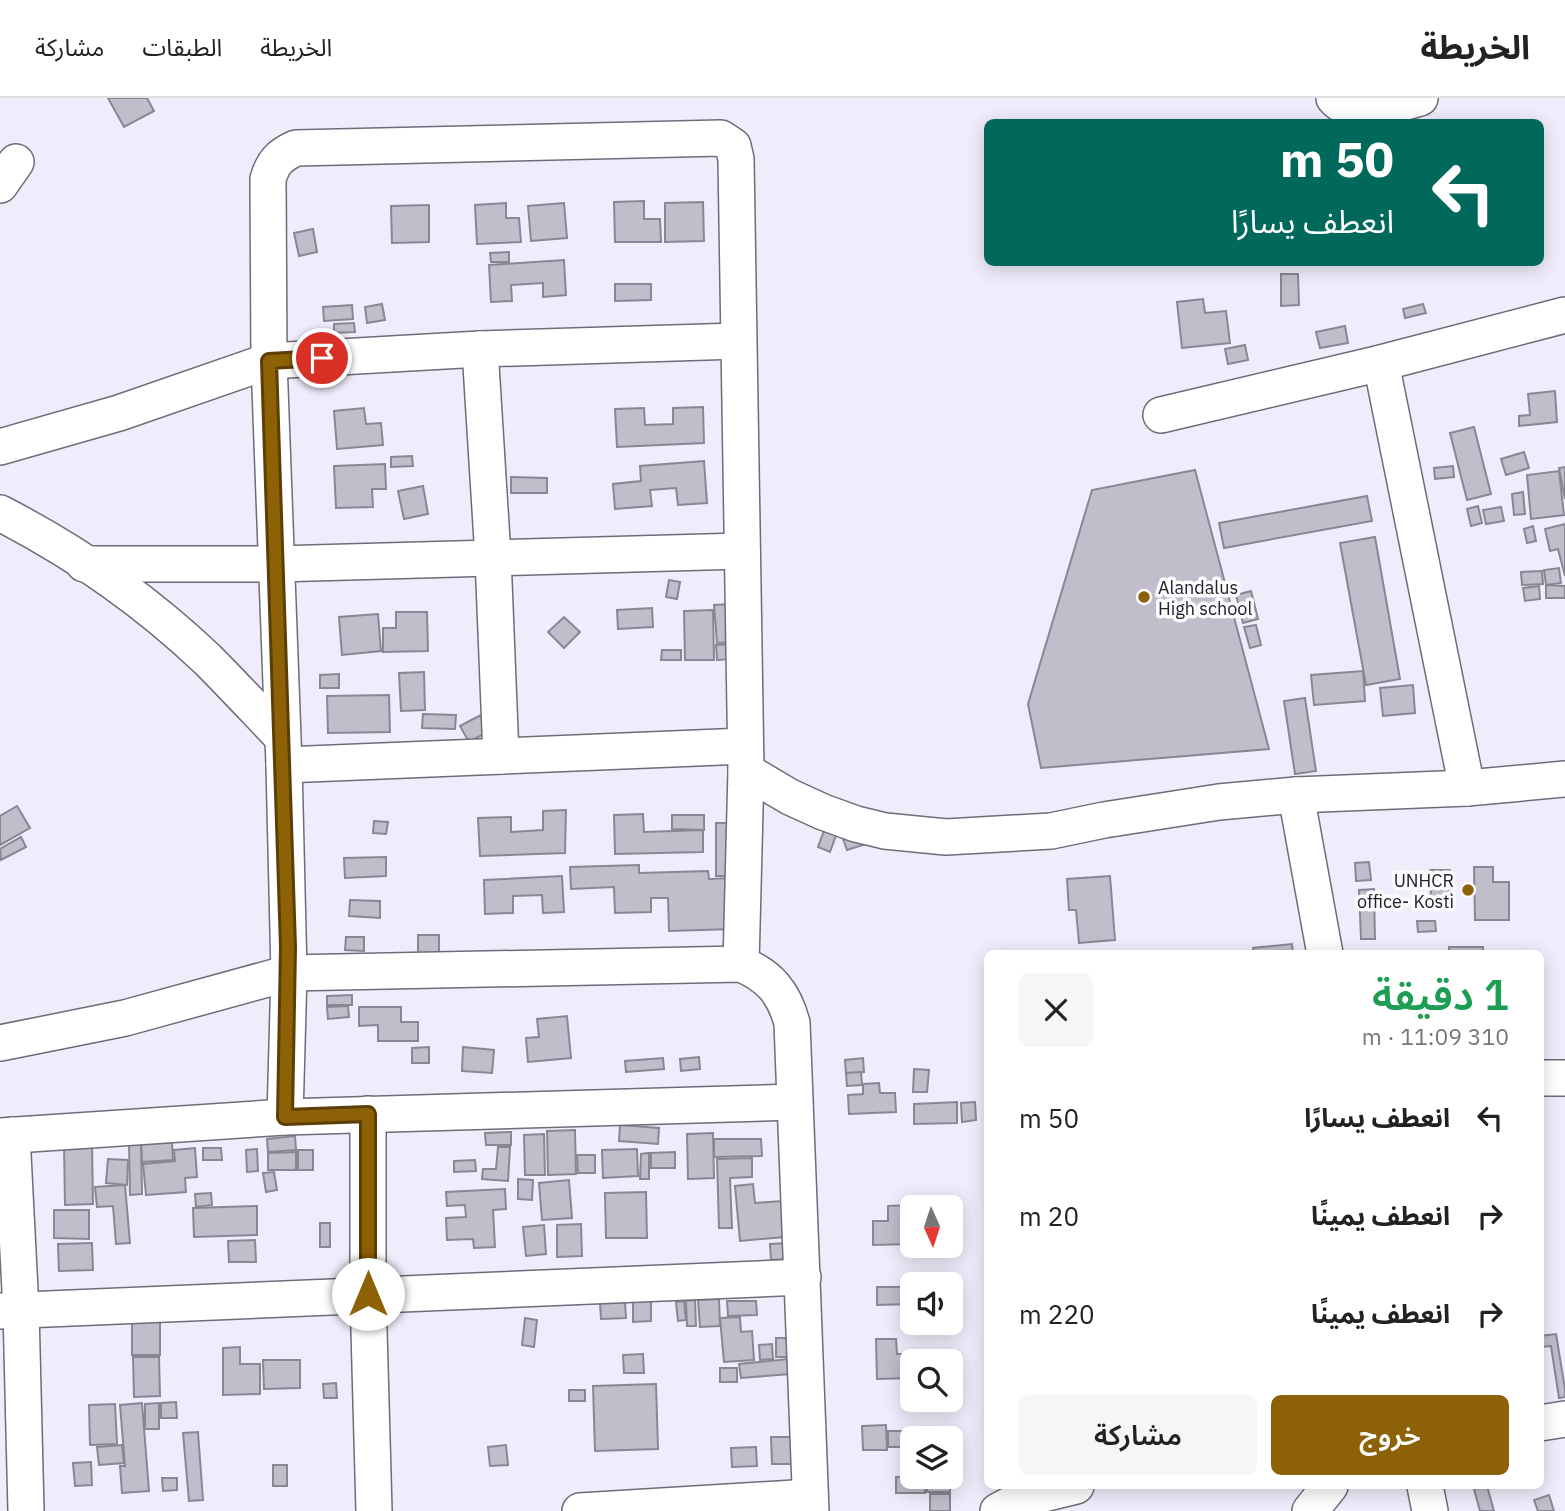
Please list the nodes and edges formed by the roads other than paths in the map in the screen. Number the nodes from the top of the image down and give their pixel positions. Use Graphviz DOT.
graph roads {
  1 [pos="1334,98"];
  2 [pos="1420,98"];
  3 [pos="1565,314"];
  4 [pos="738,341"];
  5 [pos="480,349"];
  6 [pos="269,361"];
  7 [pos="1381,363"];
  8 [pos="1161,415"];
  9 [pos="0,447"];
  10 [pos="0,513"];
  11 [pos="742,551"];
  12 [pos="493,557"];
  13 [pos="84,564"];
  14 [pos="276,564"];
  15 [pos="283,751"];
  16 [pos="501,756"];
  17 [pos="746,759"];
  18 [pos="1467,788"];
  19 [pos="1563,788"];
  20 [pos="1296,795"];
  21 [pos="1324,950"];
  22 [pos="741,964"];
  23 [pos="289,973"];
  24 [pos="0,1044"];
  25 [pos="1544,1078"];
  26 [pos="1565,1078"];
  27 [pos="794,1102"];
  28 [pos="368,1114"];
  29 [pos="285,1117"];
  30 [pos="6,1135"];
  31 [pos="803,1277"];
  32 [pos="368,1294"];
  33 [pos="10,1311"];
  34 [pos="1565,1419"];
  35 [pos="1544,1422"];
  36 [pos="1064,1489"];
  37 [pos="1328,1489"];
  38 [pos="1426,1489"];
  39 [pos="811,1504"];
  40 [pos="26,1511"];
  41 [pos="374,1511"];
  42 [pos="580,1511"];
  43 [pos="998,1511"];
  44 [pos="1310,1511"];
  45 [pos="1430,1511"];
  1 -- 2 [label="street"];
  3 -- 7 [label="street"];
  4 -- 5 [label="street"];
  4 -- 6 [label="street"];
  4 -- 11 [label="street"];
  5 -- 6 [label="street"];
  5 -- 12 [label="street"];
  6 -- 9 [label="street"];
  6 -- 14 [label="street"];
  7 -- 8 [label="street"];
  7 -- 18 [label="street"];
  10 -- 13 [label="street"];
  11 -- 12 [label="street"];
  11 -- 17 [label="street"];
  12 -- 14 [label="street"];
  12 -- 16 [label="street"];
  13 -- 14 [label="street"];
  13 -- 15 [label="street"];
  14 -- 15 [label="street"];
  15 -- 16 [label="street"];
  15 -- 23 [label="street"];
  16 -- 17 [label="street"];
  17 -- 20 [label="street"];
  17 -- 22 [label="street"];
  18 -- 19 [label="street"];
  18 -- 20 [label="street"];
  20 -- 21 [label="street"];
  22 -- 23 [label="street"];
  22 -- 27 [label="street"];
  23 -- 24 [label="street"];
  23 -- 29 [label="street"];
  25 -- 26 [label="street"];
  27 -- 28 [label="street"];
  27 -- 31 [label="street"];
  28 -- 29 [label="street"];
  28 -- 32 [label="street"];
  29 -- 30 [label="street"];
  30 -- 33 [label="street"];
  31 -- 32 [label="street"];
  31 -- 39 [label="street"];
  32 -- 33 [label="street"];
  32 -- 41 [label="street"];
  33 -- 40 [label="street"];
  34 -- 35 [label="street"];
  36 -- 43 [label="street"];
  37 -- 44 [label="street"];
  38 -- 45 [label="street"];
  39 -- 42 [label="street"];
}
